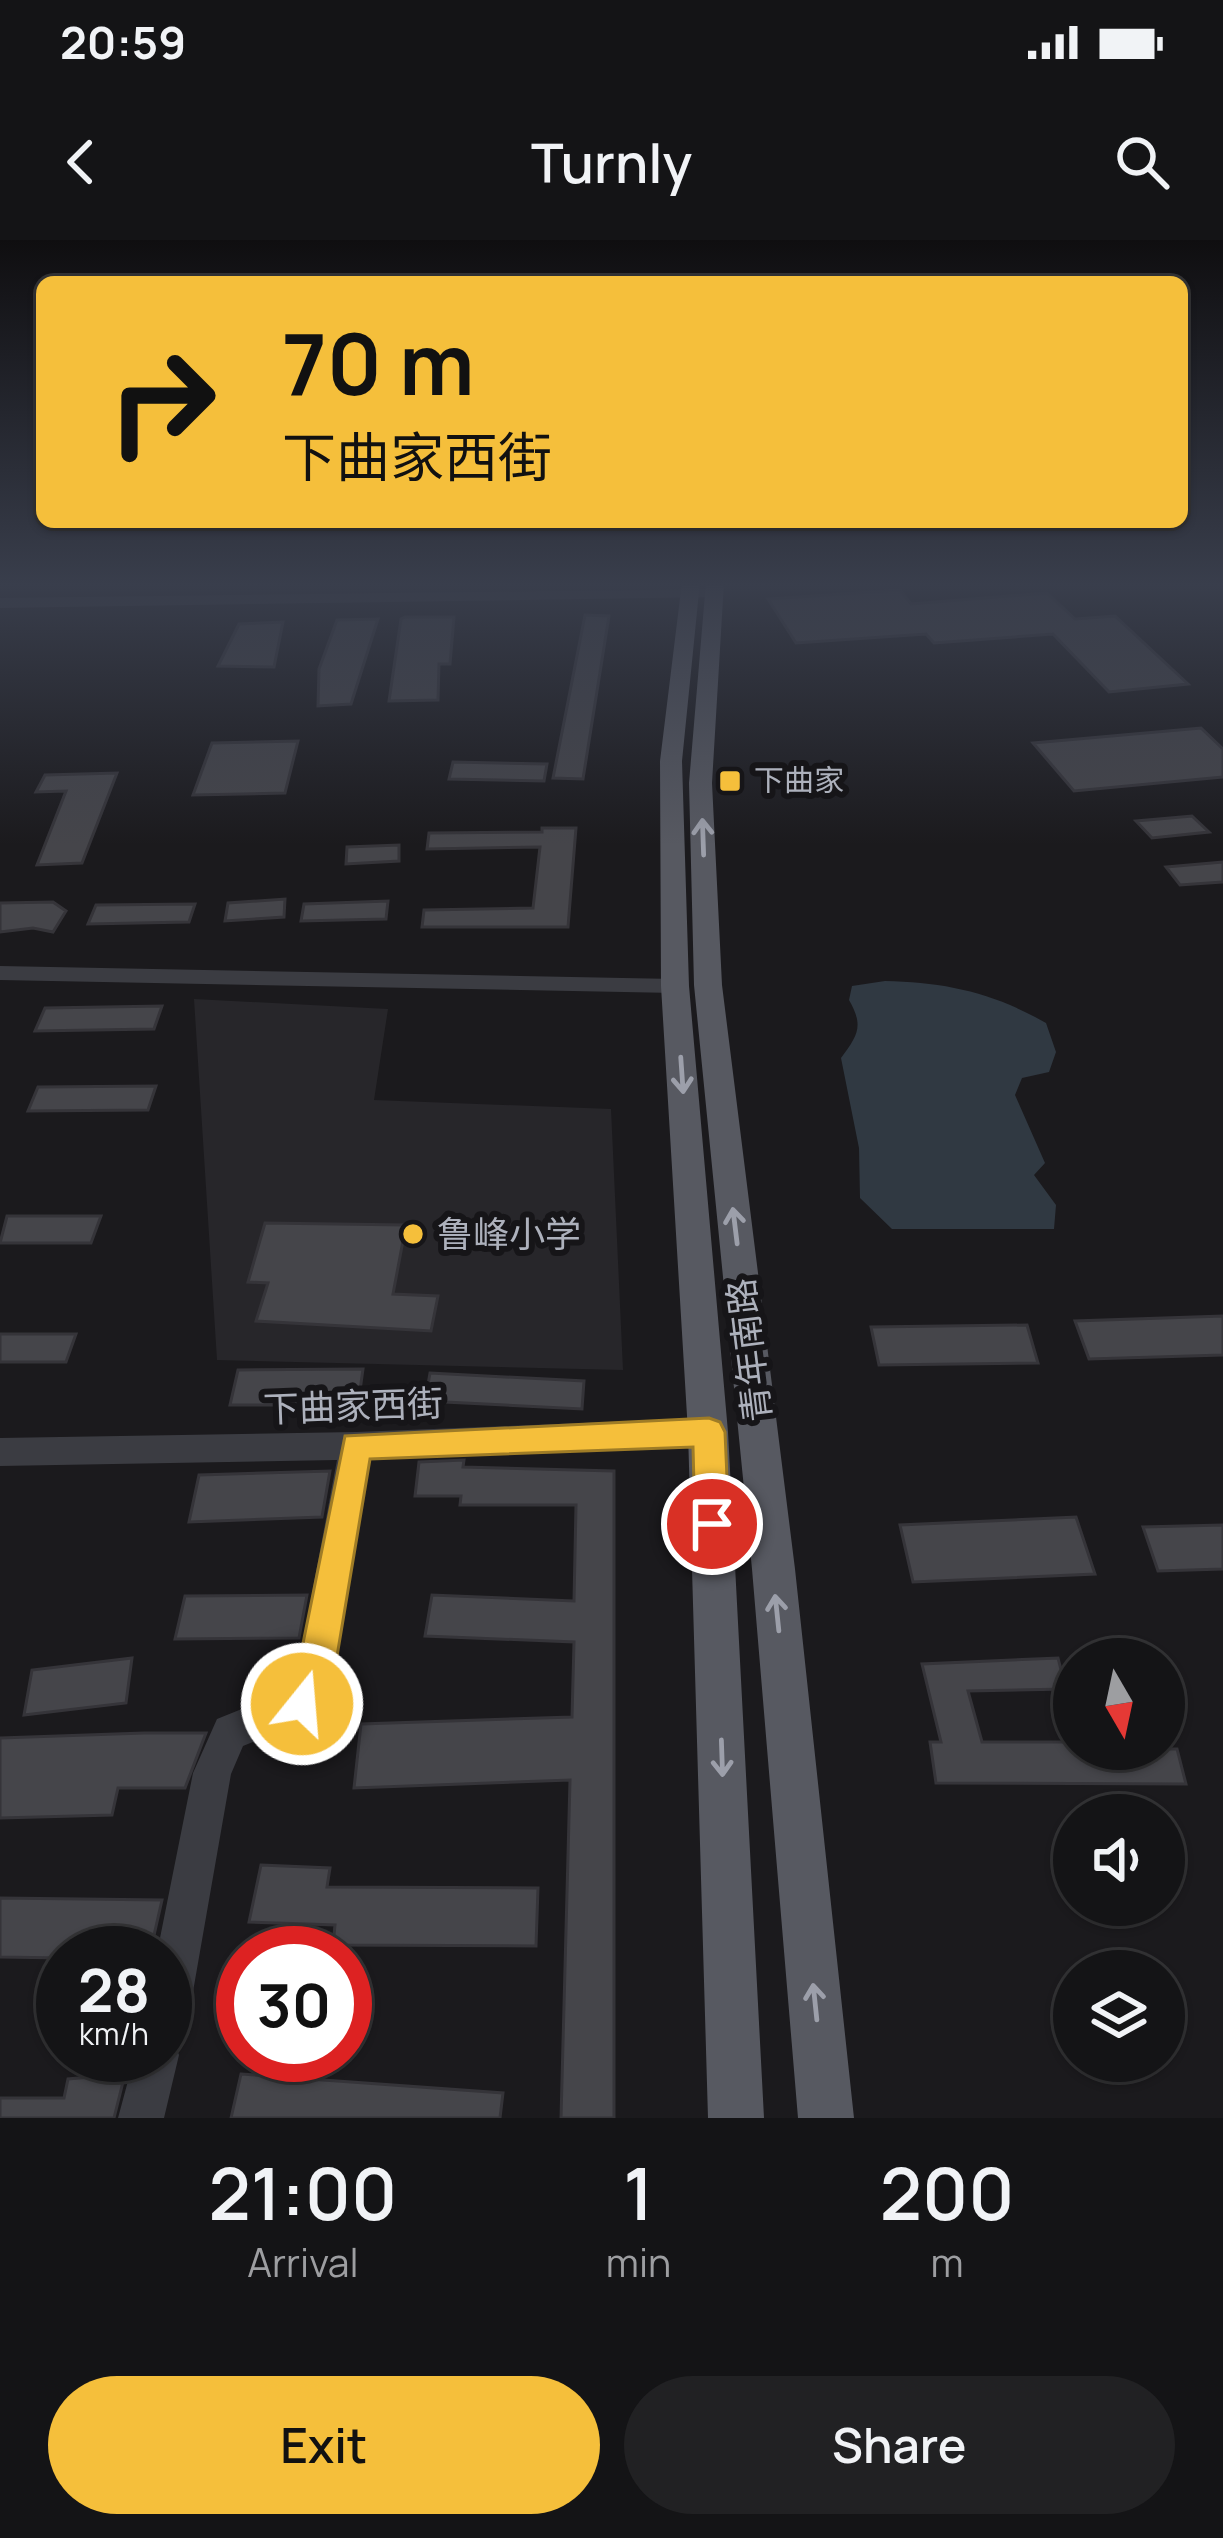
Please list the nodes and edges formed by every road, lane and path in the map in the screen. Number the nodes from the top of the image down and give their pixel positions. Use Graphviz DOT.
graph roads {
  1 [pos="687,670"];
  2 [pos="701,670"];
  3 [pos="0,973"];
  4 [pos="675,986"];
  5 [pos="709,1432"];
  6 [pos="356,1446"];
  7 [pos="0,1452"];
  8 [pos="184,1926"];
  9 [pos="151,2082"];
  10 [pos="141,2118"];
  11 [pos="736,2118"];
  12 [pos="826,2118"];
  1 -- 4 [label="main road, 青年南路"];
  12 -- 2 [label="main road, 青年南路, one-way"];
  3 -- 4 [label="street"];
  4 -- 5 [label="main road, 青年南路, one-way"];
  5 -- 6 [label="street, 下曲家西街"];
  5 -- 11 [label="main road, 青年南路, one-way"];
  6 -- 7 [label="street, 下曲家西街"];
  6 -- 8 [label="street"];
  9 -- 10 [label="street"];
}
